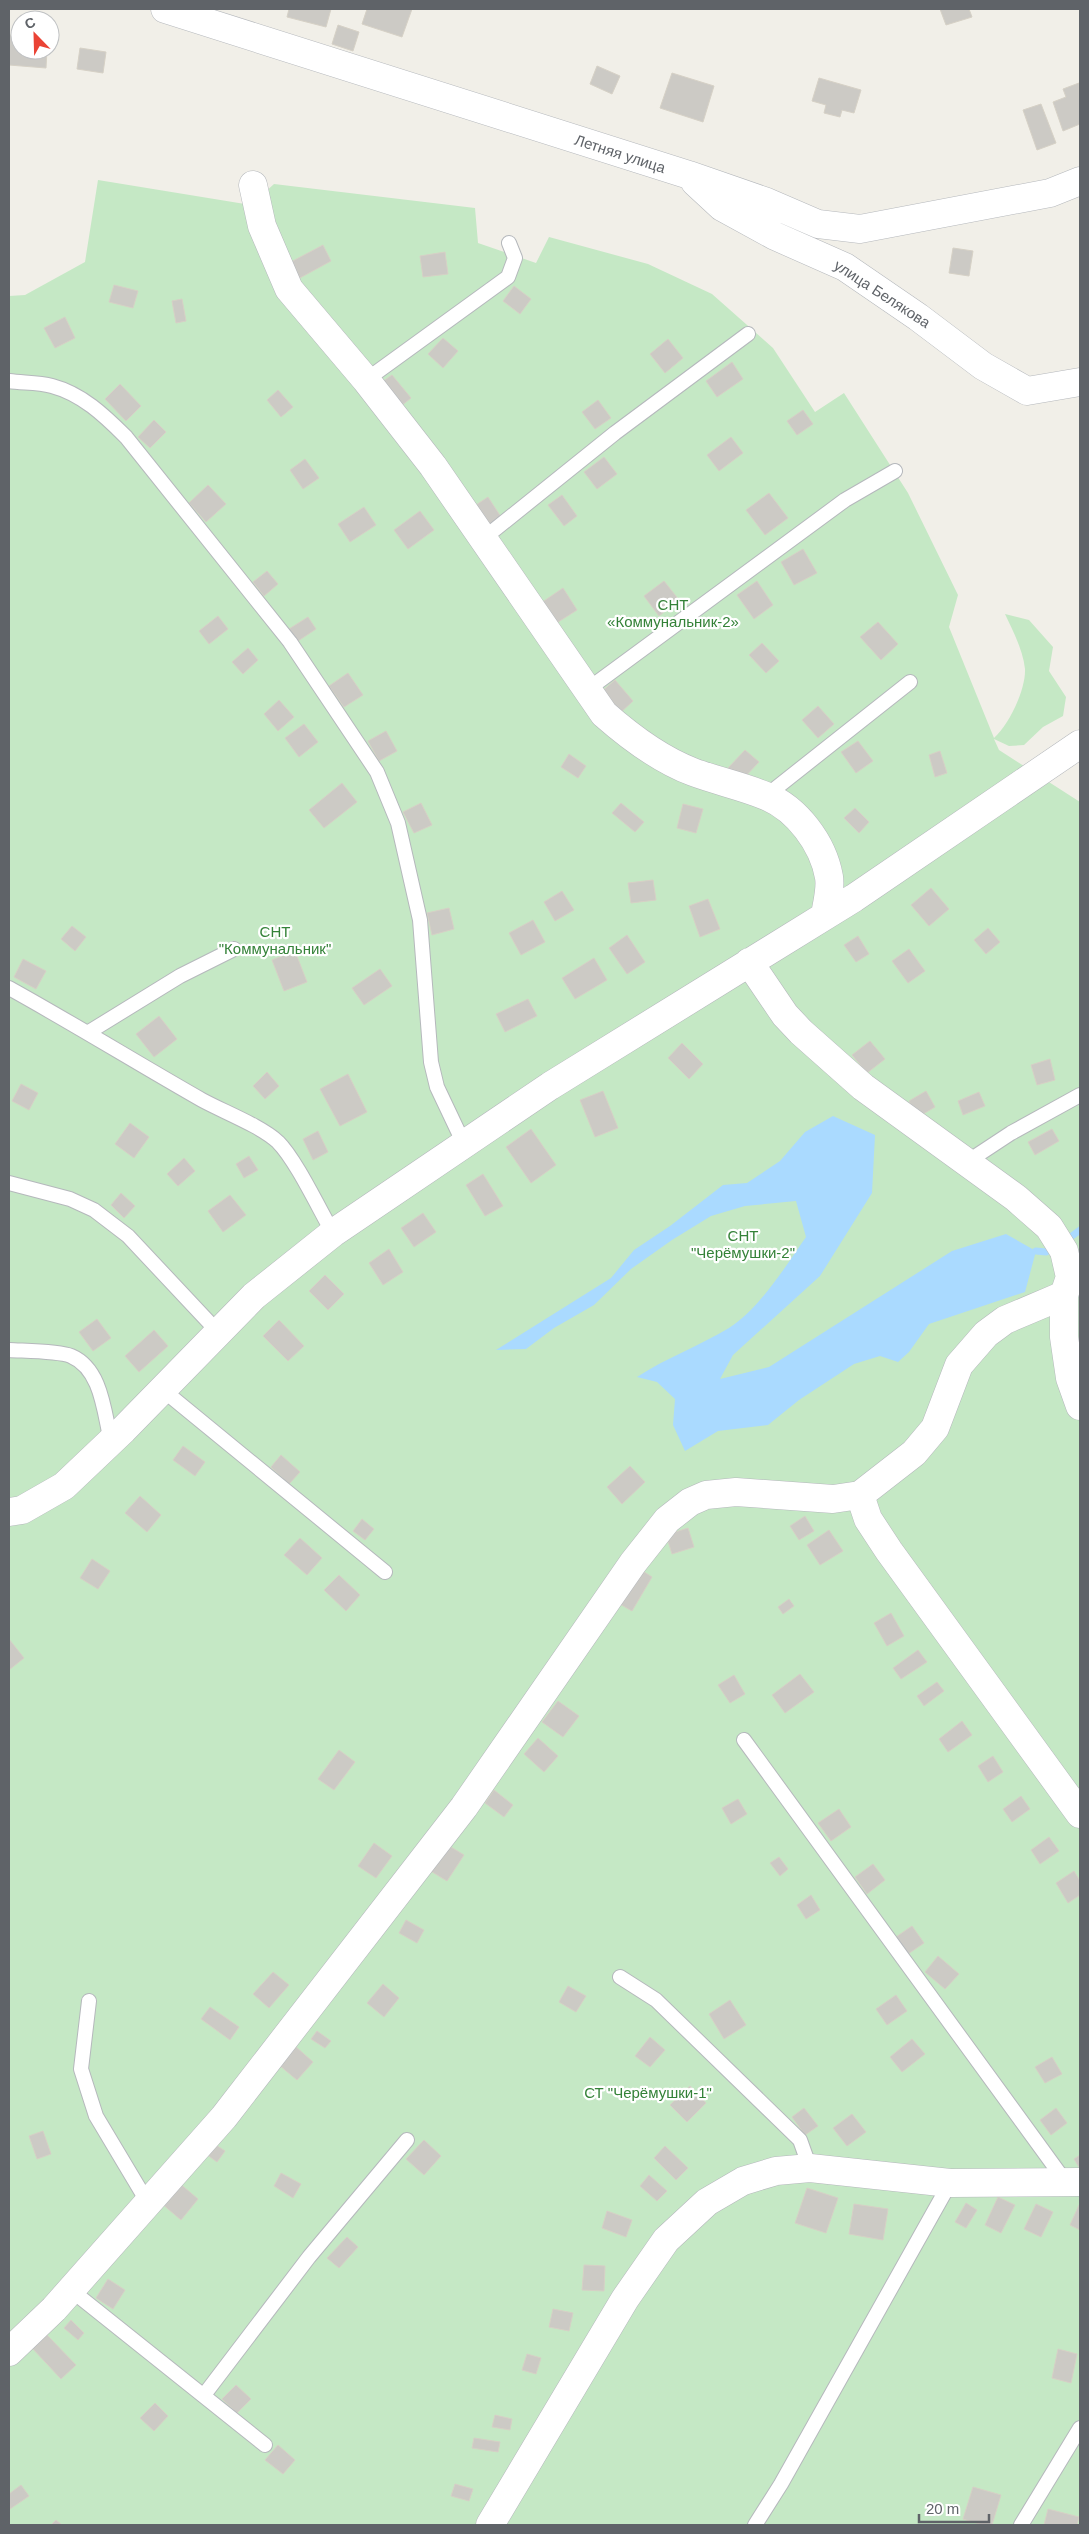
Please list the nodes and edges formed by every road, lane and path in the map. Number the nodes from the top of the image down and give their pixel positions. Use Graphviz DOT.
graph roads {
  1 [pos="165,9"];
  2 [pos="689,176"];
  3 [pos="1080,181"];
  4 [pos="253,185"];
  5 [pos="509,243"];
  6 [pos="748,334"];
  7 [pos="366,380"];
  8 [pos="9,381"];
  9 [pos="1080,382"];
  10 [pos="894,471"];
  11 [pos="483,539"];
  12 [pos="910,682"];
  13 [pos="587,690"];
  14 [pos="1080,744"];
  15 [pos="766,796"];
  16 [pos="825,915"];
  17 [pos="234,950"];
  18 [pos="749,962"];
  19 [pos="9,988"];
  20 [pos="90,1032"];
  21 [pos="1080,1095"];
  22 [pos="464,1144"];
  23 [pos="967,1162"];
  24 [pos="9,1183"];
  25 [pos="333,1233"];
  26 [pos="1072,1283"];
  27 [pos="219,1332"];
  28 [pos="9,1350"];
  29 [pos="163,1390"];
  30 [pos="1080,1406"];
  31 [pos="111,1441"];
  32 [pos="860,1495"];
  33 [pos="9,1512"];
  34 [pos="385,1572"];
  35 [pos="744,1740"];
  36 [pos="1080,1814"];
  37 [pos="620,1977"];
  38 [pos="89,2001"];
  39 [pos="407,2140"];
  40 [pos="810,2168"];
  41 [pos="1073,2181"];
  42 [pos="950,2183"];
  43 [pos="148,2203"];
  44 [pos="71,2290"];
  45 [pos="9,2352"];
  46 [pos="204,2396"];
  47 [pos="1080,2428"];
  48 [pos="265,2445"];
  49 [pos="490,2525"];
  50 [pos="755,2525"];
  51 [pos="1021,2525"];
  1 -- 2 [label="street, Летняя улица"];
  2 -- 3 [label="street, Летняя улица"];
  2 -- 9 [label="street, улица Белякова"];
  4 -- 7 [label="street"];
  5 -- 7 [label="lane"];
  6 -- 11 [label="lane"];
  7 -- 11 [label="street"];
  8 -- 22 [label="lane"];
  10 -- 13 [label="lane"];
  11 -- 13 [label="street"];
  12 -- 15 [label="lane"];
  13 -- 15 [label="street"];
  14 -- 16 [label="street"];
  15 -- 16 [label="street"];
  16 -- 18 [label="street"];
  17 -- 20 [label="lane"];
  18 -- 22 [label="street"];
  18 -- 23 [label="street"];
  19 -- 20 [label="lane"];
  20 -- 25 [label="lane"];
  21 -- 23 [label="lane"];
  22 -- 25 [label="street"];
  23 -- 26 [label="street"];
  24 -- 27 [label="lane"];
  25 -- 27 [label="street"];
  26 -- 30 [label="street"];
  26 -- 32 [label="street"];
  27 -- 29 [label="street"];
  28 -- 31 [label="lane"];
  29 -- 31 [label="street"];
  29 -- 34 [label="lane"];
  31 -- 33 [label="street"];
  32 -- 36 [label="street"];
  32 -- 43 [label="street"];
  35 -- 41 [label="lane"];
  37 -- 40 [label="lane"];
  38 -- 43 [label="lane"];
  39 -- 46 [label="lane"];
  40 -- 42 [label="street"];
  40 -- 49 [label="street"];
  41 -- 42 [label="street"];
  42 -- 50 [label="lane"];
  43 -- 44 [label="street"];
  44 -- 45 [label="street"];
  44 -- 46 [label="lane"];
  46 -- 48 [label="lane"];
  47 -- 51 [label="lane"];
}
